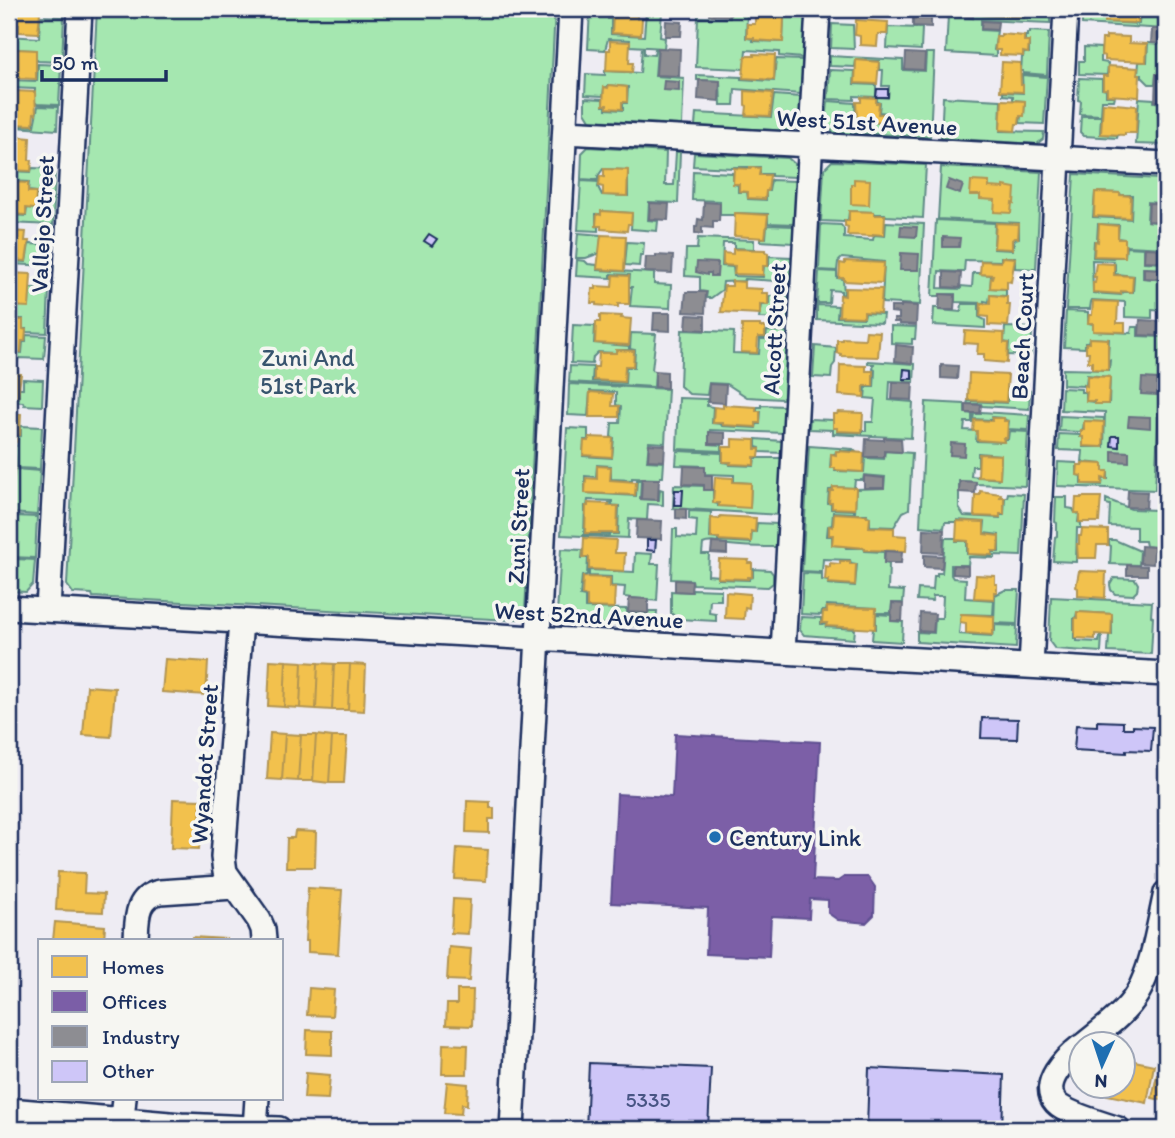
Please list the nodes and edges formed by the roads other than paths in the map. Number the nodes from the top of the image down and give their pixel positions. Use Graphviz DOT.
graph roads {
  1 [pos="80,9"];
  2 [pos="571,9"];
  3 [pos="818,9"];
  4 [pos="1066,9"];
  5 [pos="565,132"];
  6 [pos="811,145"];
  7 [pos="1058,158"];
  8 [pos="1166,164"];
  9 [pos="9,608"];
  10 [pos="48,610"];
  11 [pos="241,621"];
  12 [pos="538,638"];
  13 [pos="783,652"];
  14 [pos="1031,666"];
  15 [pos="1166,674"];
  16 [pos="234,887"];
  17 [pos="1166,892"];
  18 [pos="136,939"];
  19 [pos="264,939"];
  20 [pos="1101,1030"];
  21 [pos="1066,1060"];
  22 [pos="257,1100"];
  23 [pos="123,1109"];
  24 [pos="9,1110"];
  25 [pos="255,1129"];
  26 [pos="279,1129"];
  27 [pos="512,1129"];
  28 [pos="1118,1129"];
  1 -- 10 [label="street, Vallejo Street"];
  2 -- 5 [label="street, Zuni Street"];
  3 -- 6 [label="street, Alcott Street"];
  4 -- 7 [label="street, Beach Court"];
  5 -- 6 [label="street, West 51st Avenue"];
  5 -- 12 [label="street, Zuni Street"];
  6 -- 7 [label="street, West 51st Avenue"];
  6 -- 13 [label="street, Alcott Street"];
  7 -- 8 [label="street, West 51st Avenue"];
  7 -- 14 [label="street, Beach Court"];
  9 -- 10 [label="street, West 52nd Avenue"];
  10 -- 11 [label="street, West 52nd Avenue"];
  11 -- 12 [label="street, West 52nd Avenue"];
  11 -- 16 [label="street, Wyandot Street"];
  12 -- 13 [label="street, West 52nd Avenue"];
  12 -- 27 [label="street, Zuni Street"];
  13 -- 14 [label="street, West 52nd Avenue"];
  14 -- 15 [label="street, West 52nd Avenue"];
  16 -- 18 [label="street"];
  16 -- 19 [label="street, Wyandot Street"];
  17 -- 20 [label="street"];
  21 -- 28 [label="street"];
  22 -- 25 [label="street"];
  23 -- 24 [label="street"];
  23 -- 25 [label="street"];
  25 -- 26 [label="street"];
}
